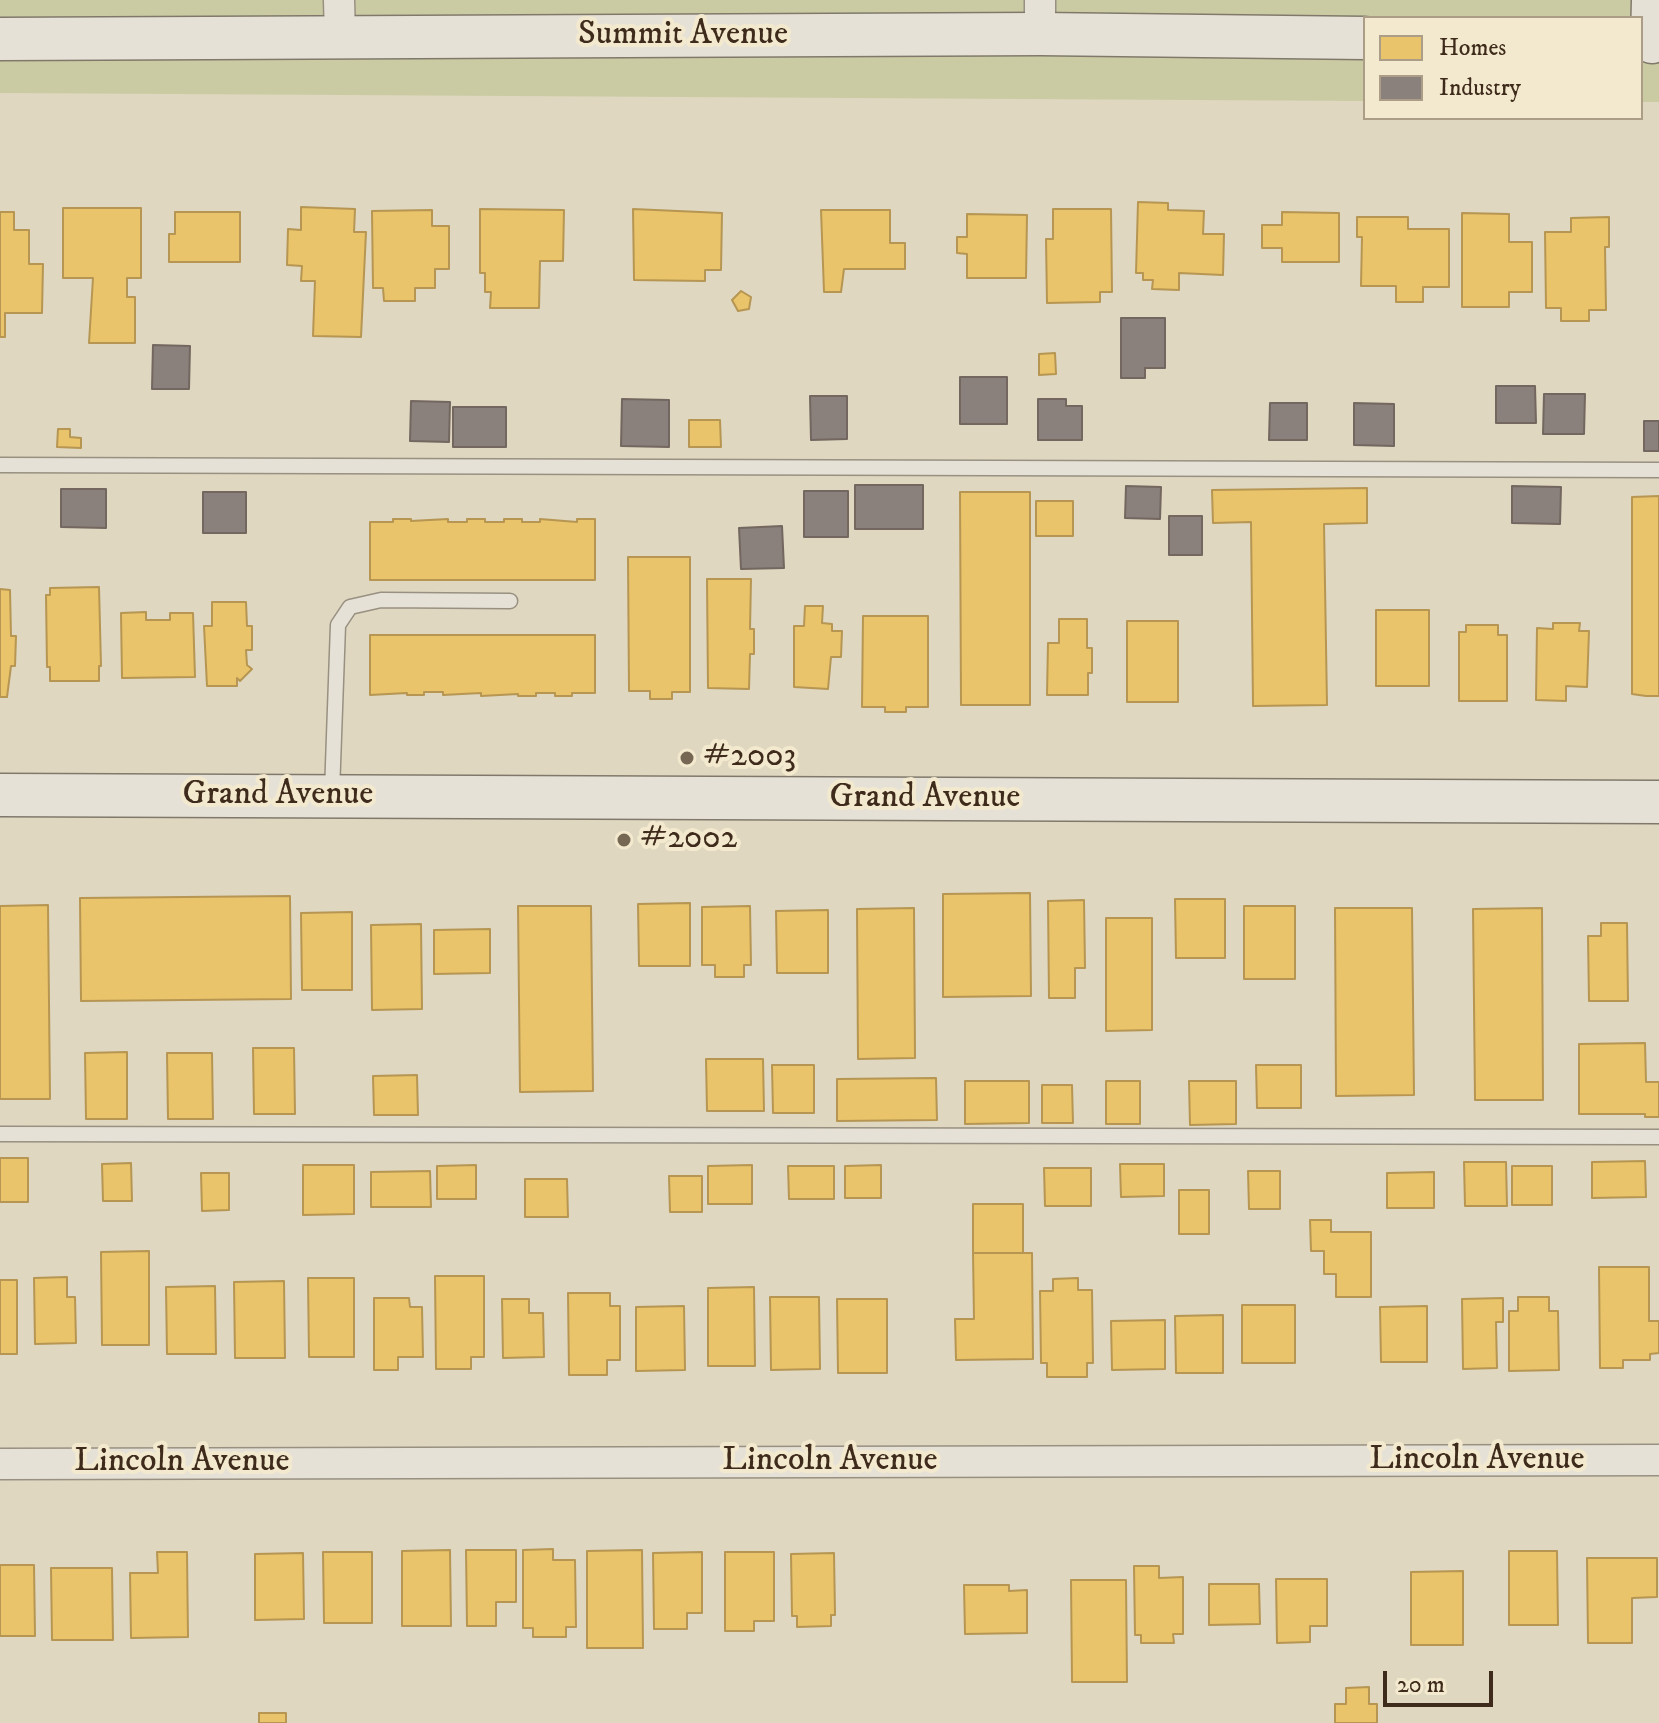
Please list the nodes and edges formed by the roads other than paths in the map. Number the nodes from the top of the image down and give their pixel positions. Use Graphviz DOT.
graph roads {
  1 [pos="1653,0"];
  2 [pos="1040,17"];
  3 [pos="340,18"];
  4 [pos="1363,38"];
  5 [pos="0,39"];
  6 [pos="1651,42"];
  7 [pos="0,465"];
  8 [pos="1659,470"];
  9 [pos="510,601"];
  10 [pos="0,795"];
  11 [pos="332,796"];
  12 [pos="1659,802"];
  13 [pos="0,1134"];
  14 [pos="1659,1137"];
  15 [pos="1659,1460"];
  16 [pos="0,1464"];
  1 -- 6 [label="main road"];
  2 -- 3 [label="main road, Summit Avenue"];
  2 -- 4 [label="main road, Summit Avenue"];
  3 -- 5 [label="main road, Summit Avenue"];
  7 -- 8 [label="lane"];
  9 -- 11 [label="lane"];
  10 -- 11 [label="main road, Grand Avenue"];
  11 -- 12 [label="main road, Grand Avenue"];
  13 -- 14 [label="lane"];
  15 -- 16 [label="street, Lincoln Avenue"];
}
